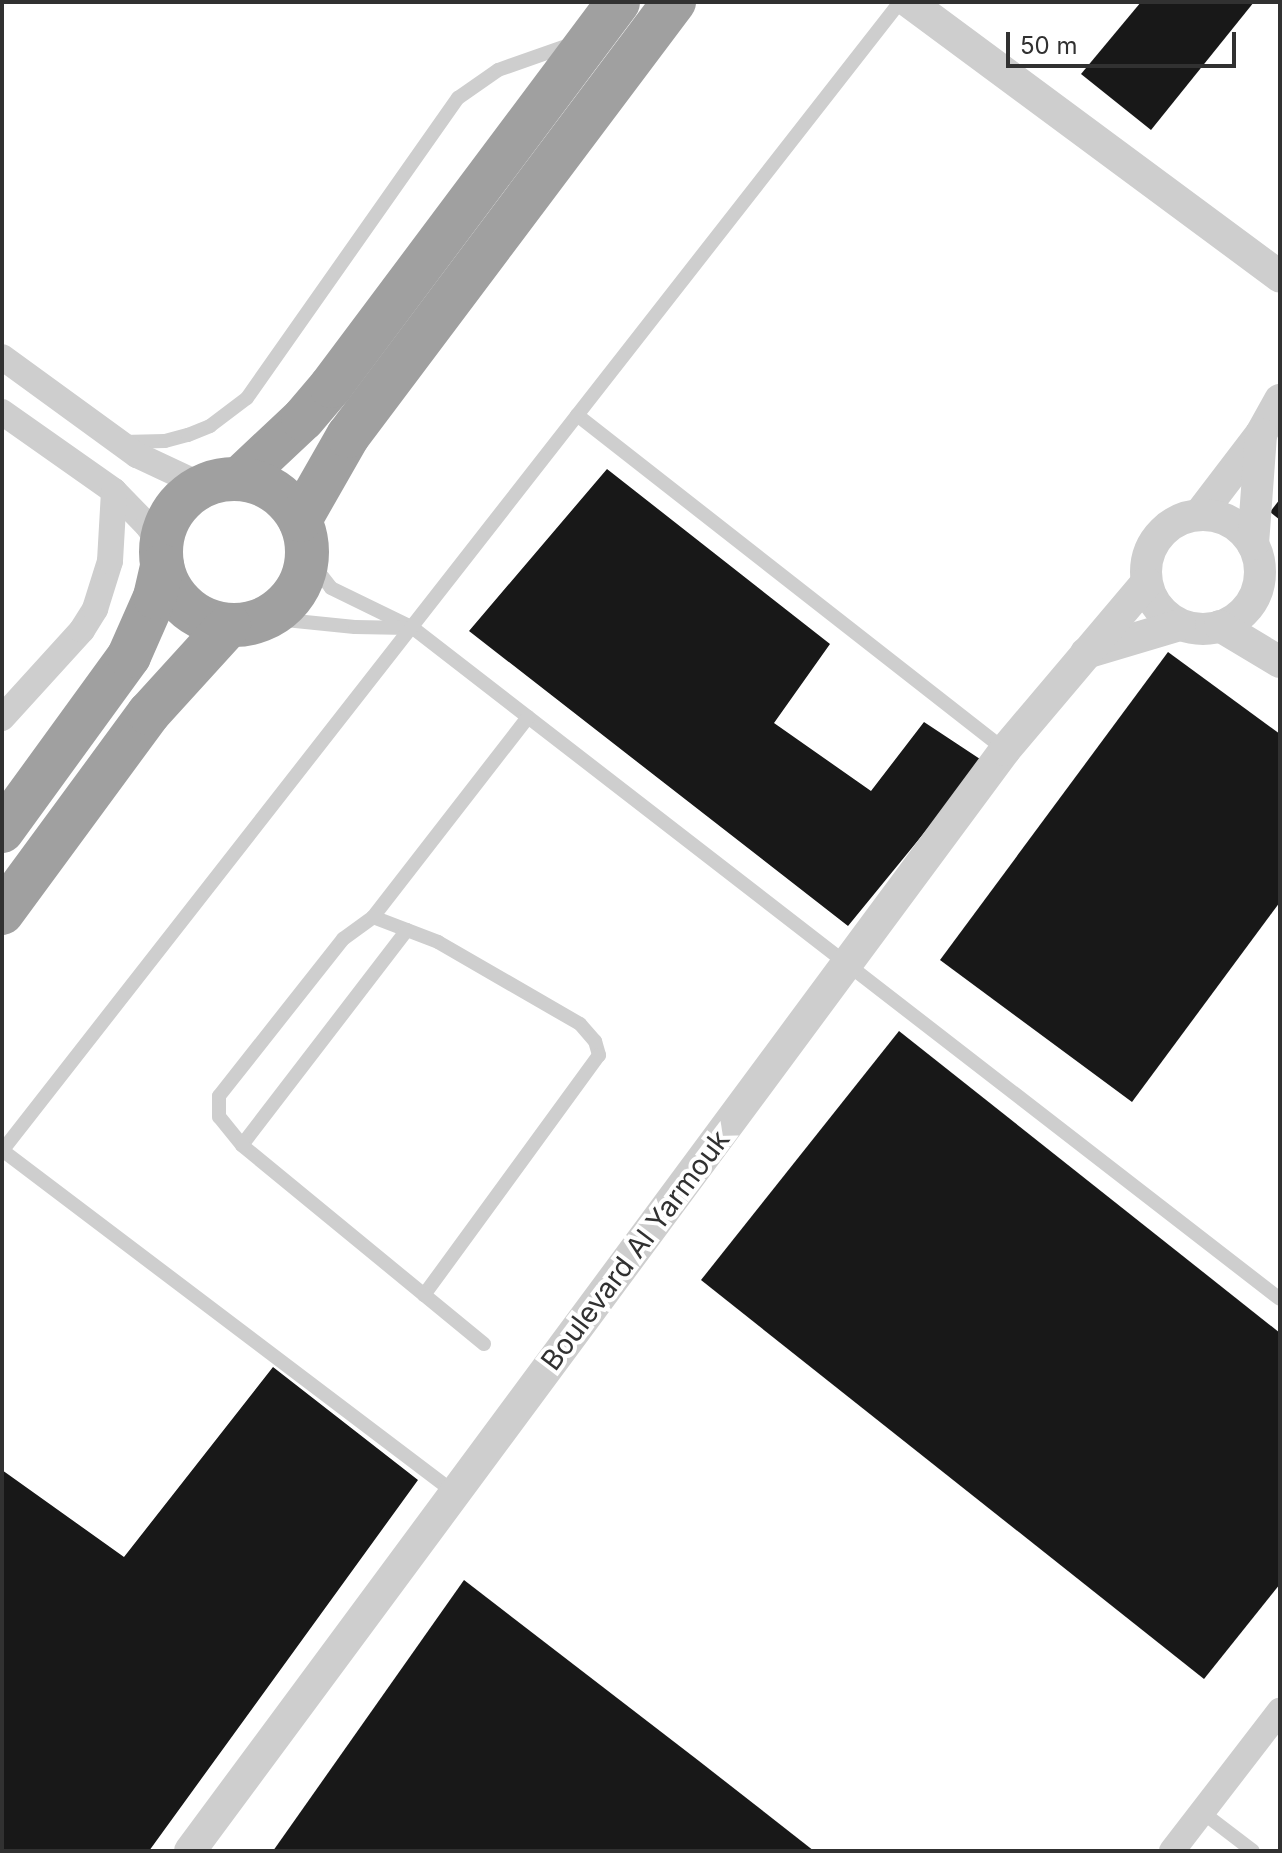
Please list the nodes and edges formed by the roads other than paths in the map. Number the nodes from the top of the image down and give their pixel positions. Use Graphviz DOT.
graph roads {
  1 [pos="674,2"];
  2 [pos="900,2"];
  3 [pos="909,2"];
  4 [pos="608,16"];
  5 [pos="1280,277"];
  6 [pos="2,357"];
  7 [pos="1280,400"];
  8 [pos="2,412"];
  9 [pos="577,415"];
  10 [pos="1261,434"];
  11 [pos="117,441"];
  12 [pos="221,483"];
  13 [pos="114,491"];
  14 [pos="1200,514"];
  15 [pos="304,538"];
  16 [pos="1256,554"];
  17 [pos="162,557"];
  18 [pos="1146,583"];
  19 [pos="1280,588"];
  20 [pos="248,621"];
  21 [pos="1180,625"];
  22 [pos="1220,626"];
  23 [pos="413,628"];
  24 [pos="1086,653"];
  25 [pos="1280,662"];
  26 [pos="528,717"];
  27 [pos="2,718"];
  28 [pos="1005,750"];
  29 [pos="2,831"];
  30 [pos="2,913"];
  31 [pos="373,917"];
  32 [pos="407,930"];
  33 [pos="847,963"];
  34 [pos="242,1145"];
  35 [pos="2,1150"];
  36 [pos="424,1295"];
  37 [pos="1280,1299"];
  38 [pos="484,1344"];
  39 [pos="455,1493"];
  40 [pos="1280,1711"];
  41 [pos="1202,1812"];
  42 [pos="190,1851"];
  43 [pos="1172,1851"];
  44 [pos="1253,1851"];
  1 -- 15 [label="highway"];
  2 -- 9 [label="lane"];
  3 -- 5 [label="street"];
  4 -- 11 [label="lane"];
  4 -- 12 [label="highway"];
  6 -- 11 [label="street"];
  7 -- 10 [label="street"];
  8 -- 13 [label="street"];
  9 -- 23 [label="lane"];
  9 -- 28 [label="lane"];
  10 -- 14 [label="street"];
  10 -- 16 [label="street"];
  11 -- 12 [label="street"];
  12 -- 15 [label="highway"];
  12 -- 17 [label="highway"];
  13 -- 17 [label="street"];
  13 -- 27 [label="street"];
  14 -- 16 [label="street"];
  14 -- 18 [label="street"];
  15 -- 20 [label="highway"];
  15 -- 23 [label="lane"];
  16 -- 19 [label="street"];
  16 -- 22 [label="street"];
  17 -- 20 [label="highway"];
  17 -- 29 [label="highway"];
  18 -- 21 [label="street"];
  18 -- 24 [label="street, Boulevard Al Yarmouk"];
  20 -- 23 [label="lane"];
  20 -- 30 [label="highway"];
  21 -- 22 [label="street"];
  21 -- 24 [label="street"];
  22 -- 25 [label="street"];
  23 -- 26 [label="lane"];
  23 -- 35 [label="lane"];
  24 -- 28 [label="street, Boulevard Al Yarmouk"];
  26 -- 31 [label="lane"];
  26 -- 33 [label="lane"];
  28 -- 33 [label="street, Boulevard Al Yarmouk"];
  31 -- 32 [label="lane"];
  31 -- 34 [label="lane"];
  32 -- 34 [label="lane"];
  32 -- 36 [label="lane"];
  33 -- 37 [label="lane"];
  33 -- 39 [label="street, Boulevard Al Yarmouk"];
  34 -- 36 [label="lane"];
  35 -- 39 [label="lane"];
  36 -- 38 [label="lane"];
  39 -- 42 [label="street, Boulevard Al Yarmouk"];
  40 -- 41 [label="street"];
  41 -- 43 [label="street"];
  41 -- 44 [label="lane"];
}
